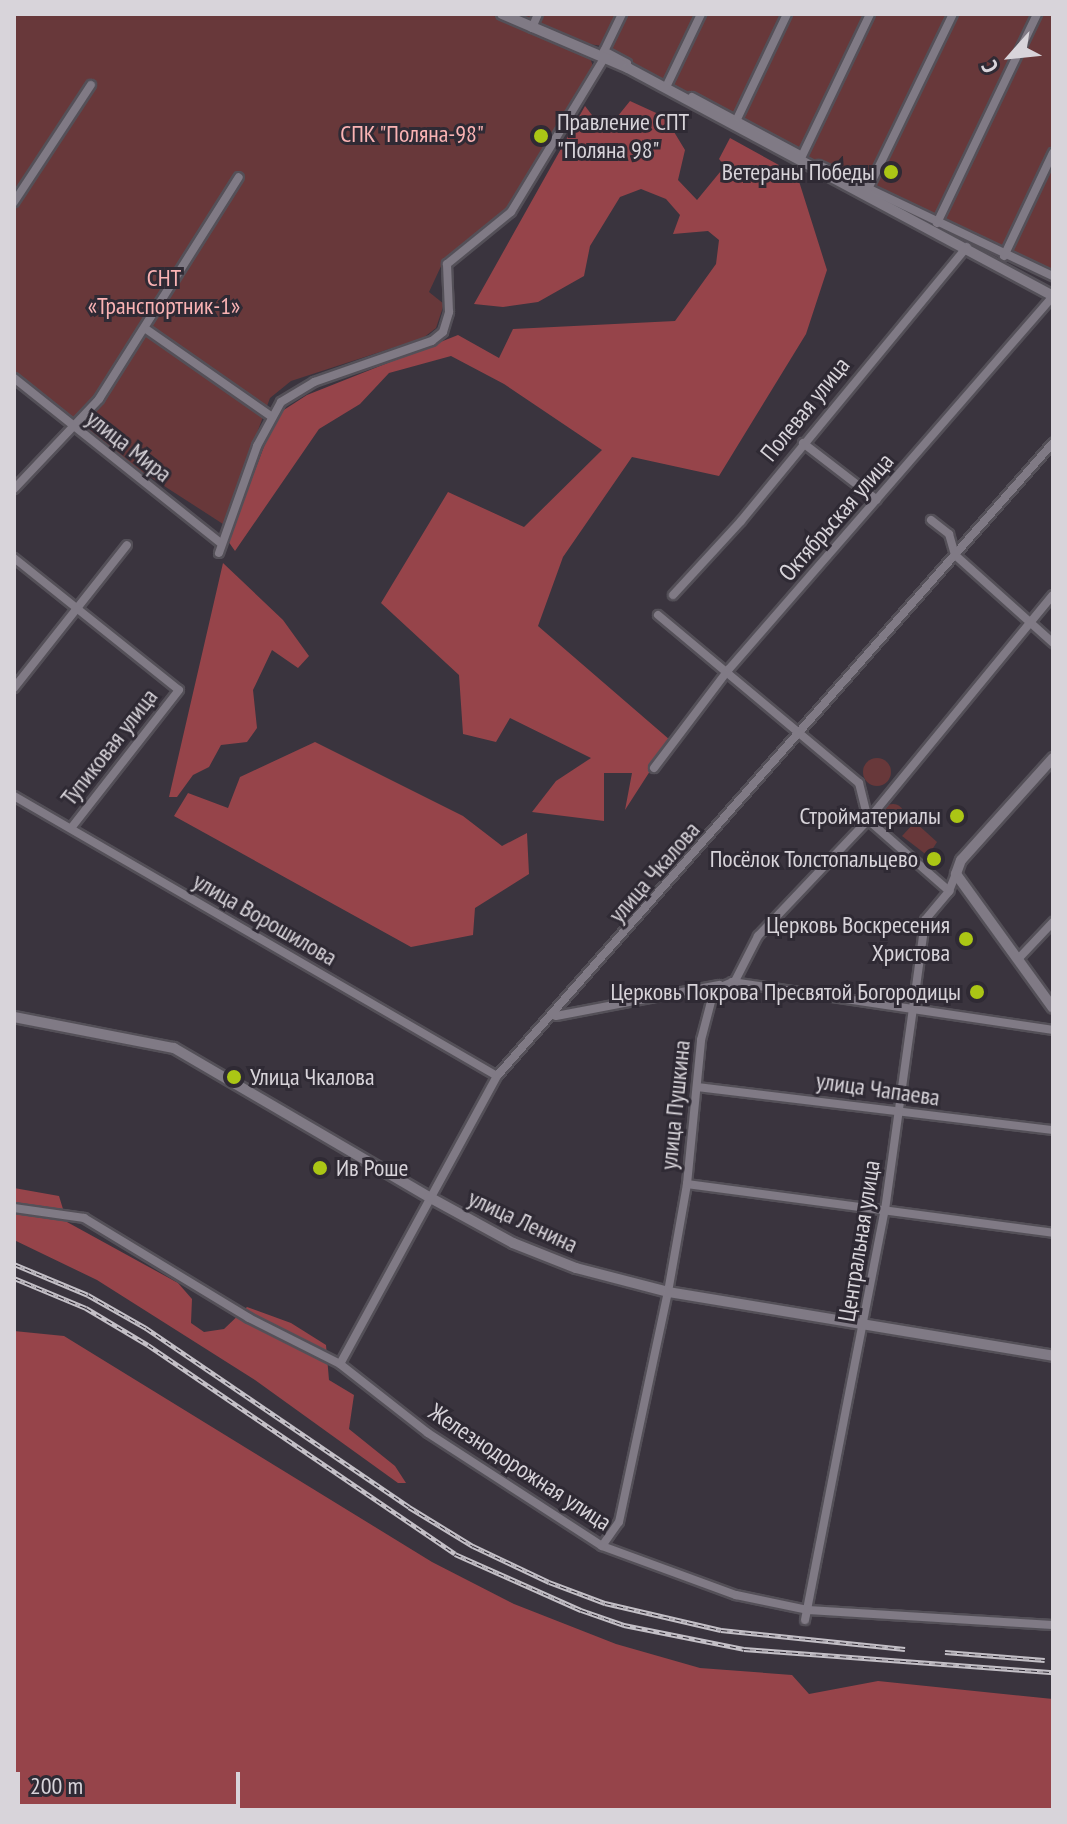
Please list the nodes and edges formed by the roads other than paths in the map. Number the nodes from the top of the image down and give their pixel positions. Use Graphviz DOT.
graph roads {
  1 [pos="502,14"];
  2 [pos="538,14"];
  3 [pos="622,14"];
  4 [pos="701,14"];
  5 [pos="787,14"];
  6 [pos="870,14"];
  7 [pos="953,14"];
  8 [pos="1037,14"];
  9 [pos="532,28"];
  10 [pos="604,56"];
  11 [pos="91,85"];
  12 [pos="667,85"];
  13 [pos="737,119"];
  14 [pos="1053,153"];
  15 [pos="802,156"];
  16 [pos="239,177"];
  17 [pos="866,191"];
  18 [pos="14,202"];
  19 [pos="937,223"];
  20 [pos="967,247"];
  21 [pos="1004,256"];
  22 [pos="1053,276"];
  23 [pos="1053,296"];
  24 [pos="146,329"];
  25 [pos="14,378"];
  26 [pos="272,417"];
  27 [pos="75,430"];
  28 [pos="803,443"];
  29 [pos="1053,443"];
  30 [pos="14,489"];
  31 [pos="877,500"];
  32 [pos="931,520"];
  33 [pos="221,543"];
  34 [pos="127,545"];
  35 [pos="219,553"];
  36 [pos="955,555"];
  37 [pos="14,558"];
  38 [pos="673,595"];
  39 [pos="1053,595"];
  40 [pos="76,609"];
  41 [pos="658,615"];
  42 [pos="1030,622"];
  43 [pos="1053,643"];
  44 [pos="729,669"];
  45 [pos="14,688"];
  46 [pos="803,732"];
  47 [pos="1053,758"];
  48 [pos="654,768"];
  49 [pos="14,796"];
  50 [pos="868,820"];
  51 [pos="71,828"];
  52 [pos="956,874"];
  53 [pos="949,891"];
  54 [pos="1053,922"];
  55 [pos="1019,958"];
  56 [pos="735,981"];
  57 [pos="1053,1008"];
  58 [pos="909,1009"];
  59 [pos="555,1016"];
  60 [pos="14,1017"];
  61 [pos="1053,1030"];
  62 [pos="497,1076"];
  63 [pos="697,1087"];
  64 [pos="900,1113"];
  65 [pos="1053,1130"];
  66 [pos="687,1184"];
  67 [pos="429,1197"];
  68 [pos="14,1208"];
  69 [pos="885,1210"];
  70 [pos="1053,1233"];
  71 [pos="668,1292"];
  72 [pos="865,1326"];
  73 [pos="1053,1356"];
  74 [pos="340,1364"];
  75 [pos="602,1546"];
  76 [pos="808,1610"];
  77 [pos="805,1620"];
  78 [pos="1053,1625"];
  1 -- 9 [label="street"];
  2 -- 9 [label="street"];
  3 -- 10 [label="street"];
  4 -- 12 [label="street"];
  5 -- 13 [label="street"];
  6 -- 15 [label="street"];
  7 -- 17 [label="street"];
  8 -- 19 [label="street"];
  9 -- 10 [label="street"];
  10 -- 12 [label="street"];
  10 -- 17 [label="street"];
  10 -- 26 [label="street"];
  11 -- 18 [label="street"];
  12 -- 13 [label="street"];
  13 -- 15 [label="street"];
  14 -- 21 [label="street"];
  15 -- 17 [label="street"];
  16 -- 24 [label="street"];
  17 -- 19 [label="street"];
  17 -- 20 [label="street"];
  19 -- 21 [label="street"];
  20 -- 23 [label="street"];
  20 -- 28 [label="street, Полевая улица"];
  21 -- 22 [label="street"];
  23 -- 31 [label="street, Октябрьская улица"];
  24 -- 26 [label="street"];
  24 -- 27 [label="street"];
  25 -- 27 [label="street, улица Мира"];
  26 -- 33 [label="street"];
  27 -- 30 [label="street"];
  27 -- 33 [label="street, улица Мира"];
  28 -- 31 [label="street"];
  28 -- 38 [label="street, Полевая улица"];
  29 -- 36 [label="street, улица Чкалова"];
  31 -- 44 [label="street, Октябрьская улица"];
  32 -- 36 [label="street"];
  33 -- 35 [label="street"];
  34 -- 40 [label="street"];
  36 -- 42 [label="street"];
  36 -- 46 [label="street, улица Чкалова"];
  37 -- 40 [label="street"];
  39 -- 42 [label="street, улица Пушкина"];
  40 -- 45 [label="street"];
  40 -- 51 [label="street, Тупиковая улица"];
  41 -- 44 [label="street"];
  42 -- 43 [label="street"];
  42 -- 50 [label="street, улица Пушкина"];
  44 -- 46 [label="street"];
  44 -- 48 [label="street, Октябрьская улица"];
  46 -- 50 [label="street"];
  46 -- 59 [label="street, улица Чкалова"];
  47 -- 52 [label="street, Центральная улица"];
  49 -- 51 [label="street, улица Ворошилова"];
  50 -- 53 [label="street"];
  50 -- 56 [label="street, улица Пушкина"];
  51 -- 62 [label="street, улица Ворошилова"];
  52 -- 53 [label="street, Центральная улица"];
  52 -- 55 [label="street"];
  53 -- 58 [label="street, Центральная улица"];
  54 -- 55 [label="street"];
  55 -- 57 [label="street"];
  56 -- 58 [label="street"];
  56 -- 59 [label="street"];
  56 -- 63 [label="street, улица Пушкина"];
  58 -- 61 [label="street"];
  58 -- 64 [label="street, Центральная улица"];
  59 -- 62 [label="street, улица Чкалова"];
  60 -- 67 [label="street, улица Ленина"];
  62 -- 67 [label="street, улица Чкалова"];
  63 -- 64 [label="street, улица Чапаева"];
  63 -- 66 [label="street, улица Пушкина"];
  64 -- 65 [label="street, улица Чапаева"];
  64 -- 69 [label="street, Центральная улица"];
  66 -- 69 [label="street"];
  66 -- 71 [label="street, улица Пушкина"];
  67 -- 71 [label="street, улица Ленина"];
  67 -- 74 [label="street, улица Чкалова"];
  68 -- 74 [label="street, Железнодорожная улица"];
  69 -- 70 [label="street"];
  69 -- 72 [label="street, Центральная улица"];
  71 -- 72 [label="street, улица Ленина"];
  71 -- 75 [label="street, улица Пушкина"];
  72 -- 73 [label="street, улица Ленина"];
  72 -- 76 [label="street, Центральная улица"];
  74 -- 75 [label="street, Железнодорожная улица"];
  75 -- 76 [label="street, Железнодорожная улица"];
  76 -- 77 [label="street, Центральная улица"];
  76 -- 78 [label="street, Железнодорожная улица"];
}
